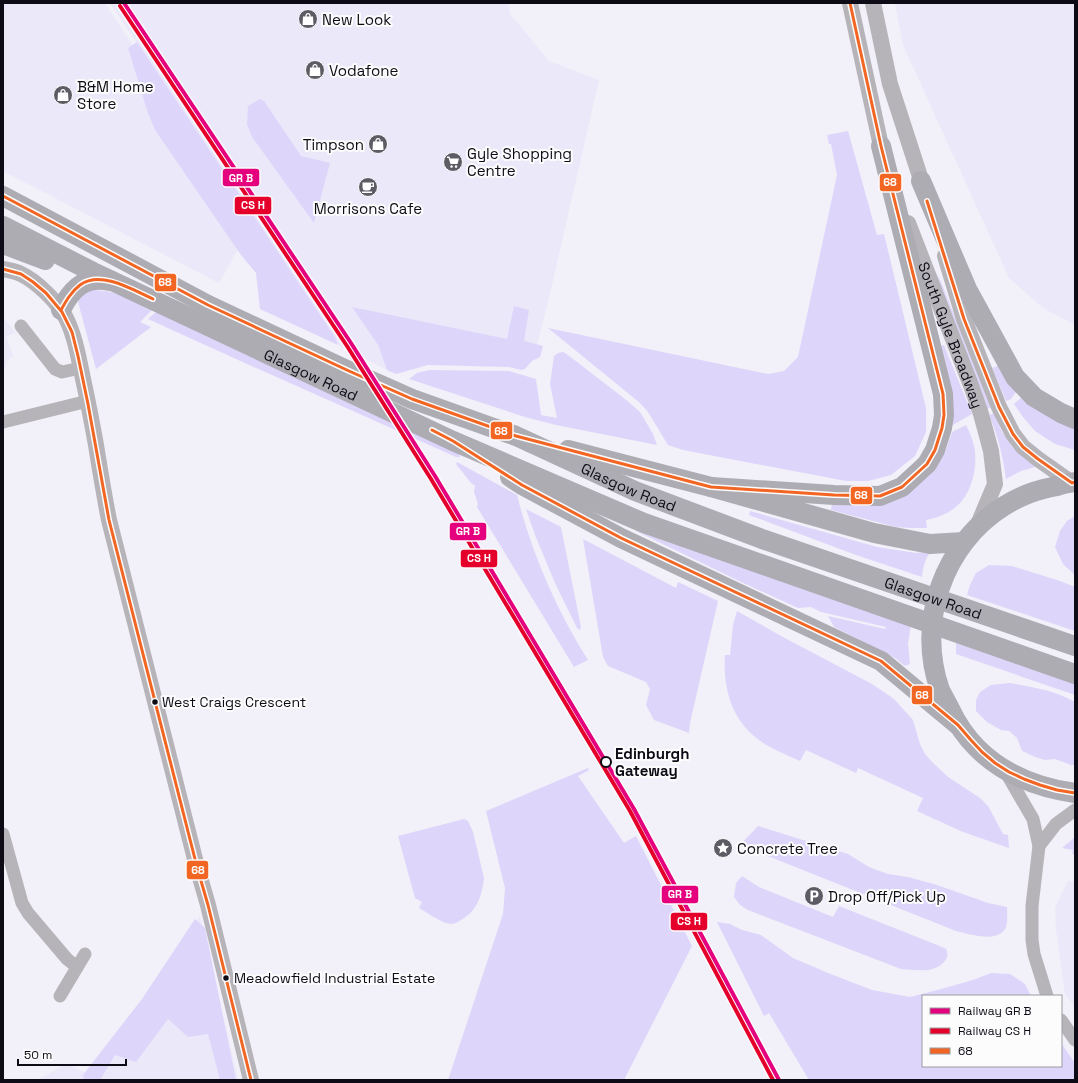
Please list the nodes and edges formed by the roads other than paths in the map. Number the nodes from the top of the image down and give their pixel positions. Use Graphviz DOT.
graph roads {
  1 [pos="850,3"];
  2 [pos="873,3"];
  3 [pos="880,146"];
  4 [pos="921,181"];
  5 [pos="3,196"];
  6 [pos="3,226"];
  7 [pos="3,244"];
  8 [pos="78,264"];
  9 [pos="3,269"];
  10 [pos="118,283"];
  11 [pos="61,310"];
  12 [pos="21,326"];
  13 [pos="81,368"];
  14 [pos="88,401"];
  15 [pos="1075,419"];
  16 [pos="3,422"];
  17 [pos="516,436"];
  18 [pos="453,441"];
  19 [pos="1074,482"];
  20 [pos="711,487"];
  21 [pos="970,535"];
  22 [pos="1075,646"];
  23 [pos="1075,674"];
  24 [pos="958,725"];
  25 [pos="1004,770"];
  26 [pos="1075,793"];
  27 [pos="1075,810"];
  28 [pos="3,834"];
  29 [pos="1039,846"];
  30 [pos="9,876"];
  31 [pos="85,954"];
  32 [pos="77,967"];
  33 [pos="1047,995"];
  34 [pos="60,996"];
  35 [pos="1062,1021"];
  36 [pos="1075,1040"];
  37 [pos="251,1080"];
  1 -- 3 [label="street, South Gyle Broadway"];
  2 -- 4 [label="street, South Gyle Broadway"];
  3 -- 20 [label="main road"];
  3 -- 21 [label="street, South Gyle Broadway"];
  4 -- 15 [label="main road"];
  4 -- 19 [label="street, South Gyle Broadway"];
  5 -- 17 [label="main road, Glasgow Road"];
  6 -- 8 [label="main road, Glasgow Road"];
  7 -- 8 [label="main road"];
  8 -- 10 [label="main road, Glasgow Road"];
  9 -- 11 [label="street"];
  10 -- 11 [label="main road"];
  10 -- 18 [label="main road, Glasgow Road"];
  11 -- 13 [label="street"];
  12 -- 13 [label="street"];
  13 -- 14 [label="street"];
  14 -- 16 [label="street"];
  14 -- 37 [label="street"];
  17 -- 20 [label="main road"];
  17 -- 22 [label="main road, Glasgow Road"];
  18 -- 23 [label="main road, Glasgow Road"];
  18 -- 24 [label="main road"];
  19 -- 21 [label="main road"];
  20 -- 21 [label="main road"];
  21 -- 24 [label="main road"];
  24 -- 25 [label="main road"];
  25 -- 26 [label="main road"];
  25 -- 29 [label="street"];
  27 -- 29 [label="street"];
  28 -- 30 [label="street"];
  29 -- 33 [label="street"];
  30 -- 32 [label="street"];
  31 -- 32 [label="street"];
  32 -- 34 [label="street"];
  35 -- 36 [label="street"];
}
